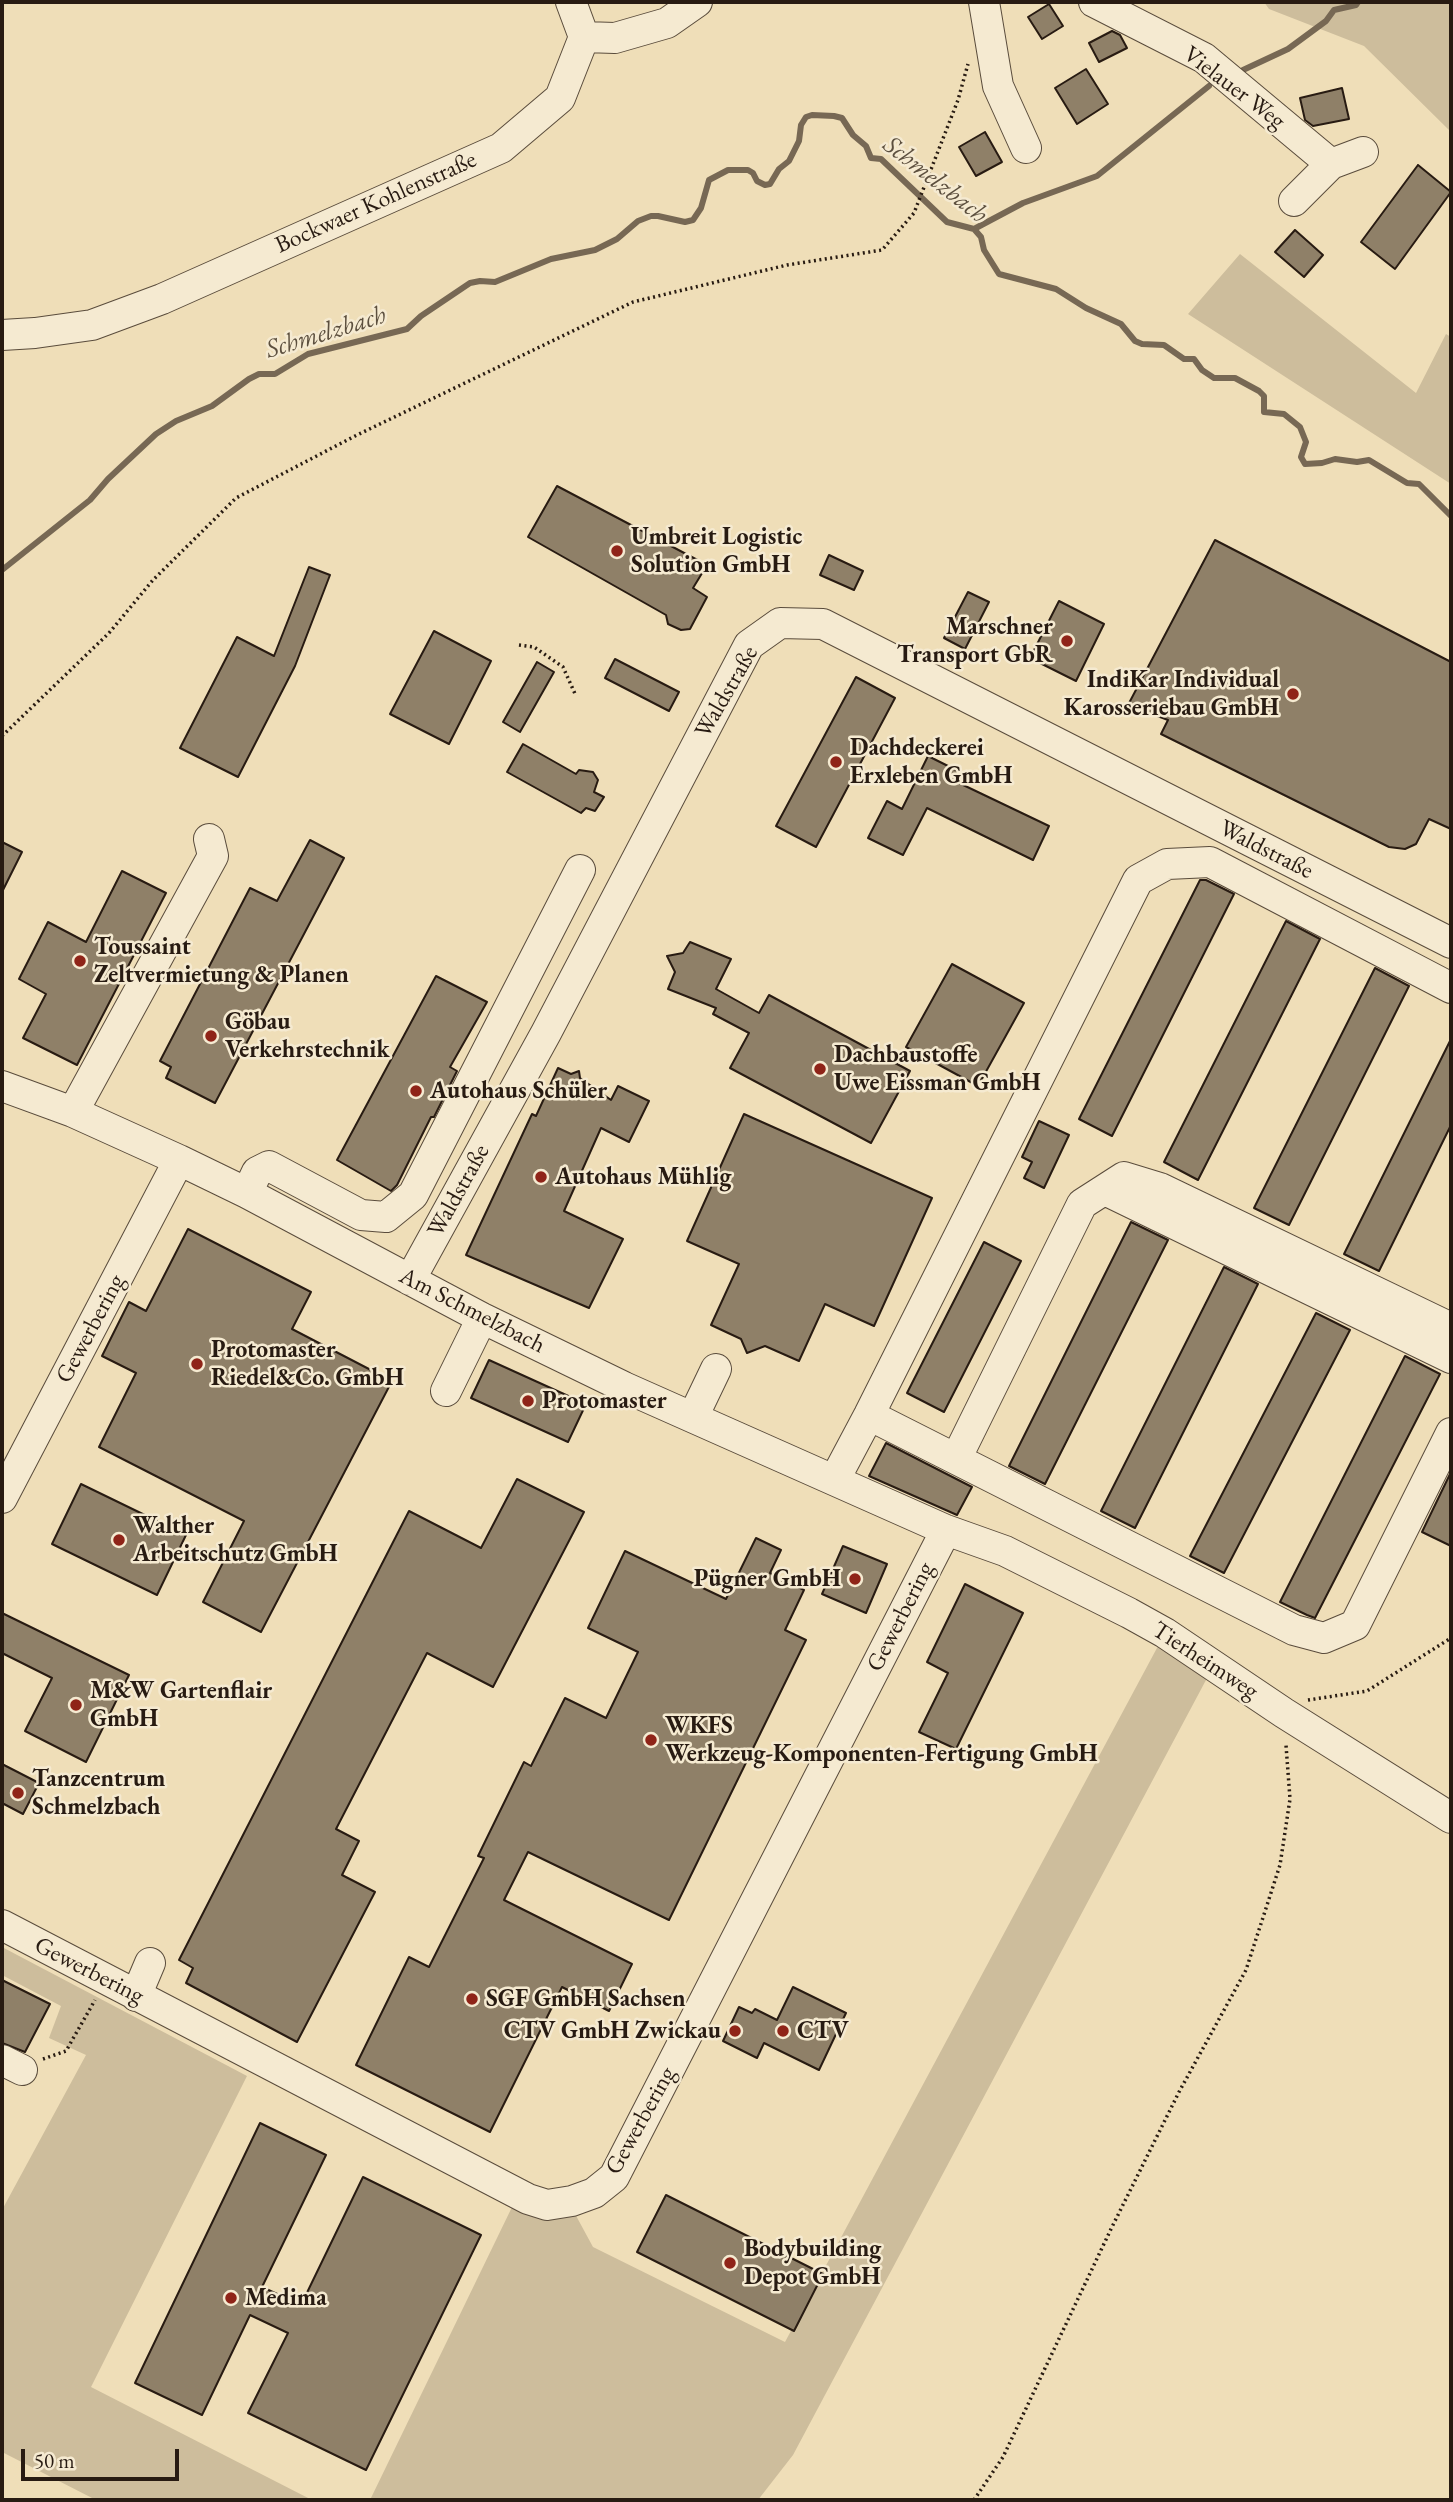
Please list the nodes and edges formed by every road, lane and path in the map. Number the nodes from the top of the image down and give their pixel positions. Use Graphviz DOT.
graph roads {
  1 [pos="571,2"];
  2 [pos="697,2"];
  3 [pos="984,2"];
  4 [pos="1094,2"];
  5 [pos="584,37"];
  6 [pos="971,52"];
  7 [pos="1026,148"];
  8 [pos="1363,152"];
  9 [pos="1331,164"];
  10 [pos="1294,201"];
  11 [pos="2,335"];
  12 [pos="519,645"];
  13 [pos="576,696"];
  14 [pos="2,736"];
  15 [pos="209,839"];
  16 [pos="580,870"];
  17 [pos="1451,943"];
  18 [pos="1450,985"];
  19 [pos="2,1086"];
  20 [pos="73,1112"];
  21 [pos="179,1160"];
  22 [pos="1105,1189"];
  23 [pos="247,1192"];
  24 [pos="410,1280"];
  25 [pos="482,1318"];
  26 [pos="1451,1328"];
  27 [pos="1451,1358"];
  28 [pos="716,1368"];
  29 [pos="446,1391"];
  30 [pos="869,1415"];
  31 [pos="693,1417"];
  32 [pos="1451,1433"];
  33 [pos="956,1459"];
  34 [pos="835,1479"];
  35 [pos="2,1498"];
  36 [pos="946,1530"];
  37 [pos="1451,1638"];
  38 [pos="1284,1713"];
  39 [pos="1451,1818"];
  40 [pos="2,1925"];
  41 [pos="150,1963"];
  42 [pos="106,1980"];
  43 [pos="136,1996"];
  44 [pos="12,2065"];
  45 [pos="974,2500"];
  1 -- 5 [label="street"];
  2 -- 5 [label="street"];
  3 -- 7 [label="street"];
  4 -- 9 [label="street, Vielauer Weg"];
  5 -- 11 [label="street, Bockwaer Kohlenstraße"];
  6 -- 14 [label="path"];
  8 -- 9 [label="street"];
  9 -- 10 [label="street"];
  12 -- 13 [label="path"];
  15 -- 20 [label="street"];
  16 -- 23 [label="street"];
  17 -- 24 [label="street, Waldstraße"];
  18 -- 30 [label="street"];
  19 -- 20 [label="street, Am Schmelzbach"];
  20 -- 21 [label="street, Am Schmelzbach"];
  21 -- 23 [label="street, Am Schmelzbach"];
  21 -- 35 [label="street, Gewerbering"];
  22 -- 26 [label="street"];
  22 -- 27 [label="street"];
  22 -- 33 [label="street"];
  23 -- 24 [label="street, Am Schmelzbach"];
  24 -- 25 [label="street, Am Schmelzbach"];
  25 -- 29 [label="street"];
  25 -- 31 [label="street, Am Schmelzbach"];
  28 -- 31 [label="street"];
  30 -- 33 [label="street"];
  30 -- 34 [label="street"];
  31 -- 34 [label="street, Am Schmelzbach"];
  32 -- 33 [label="street"];
  34 -- 36 [label="street, Am Schmelzbach"];
  36 -- 38 [label="street, Tierheimweg"];
  36 -- 43 [label="street, Gewerbering"];
  37 -- 38 [label="path"];
  38 -- 39 [label="street, Tierheimweg"];
  38 -- 45 [label="path"];
  40 -- 42 [label="street, Gewerbering"];
  41 -- 43 [label="street"];
  42 -- 43 [label="street, Gewerbering"];
  42 -- 44 [label="path"];
}
